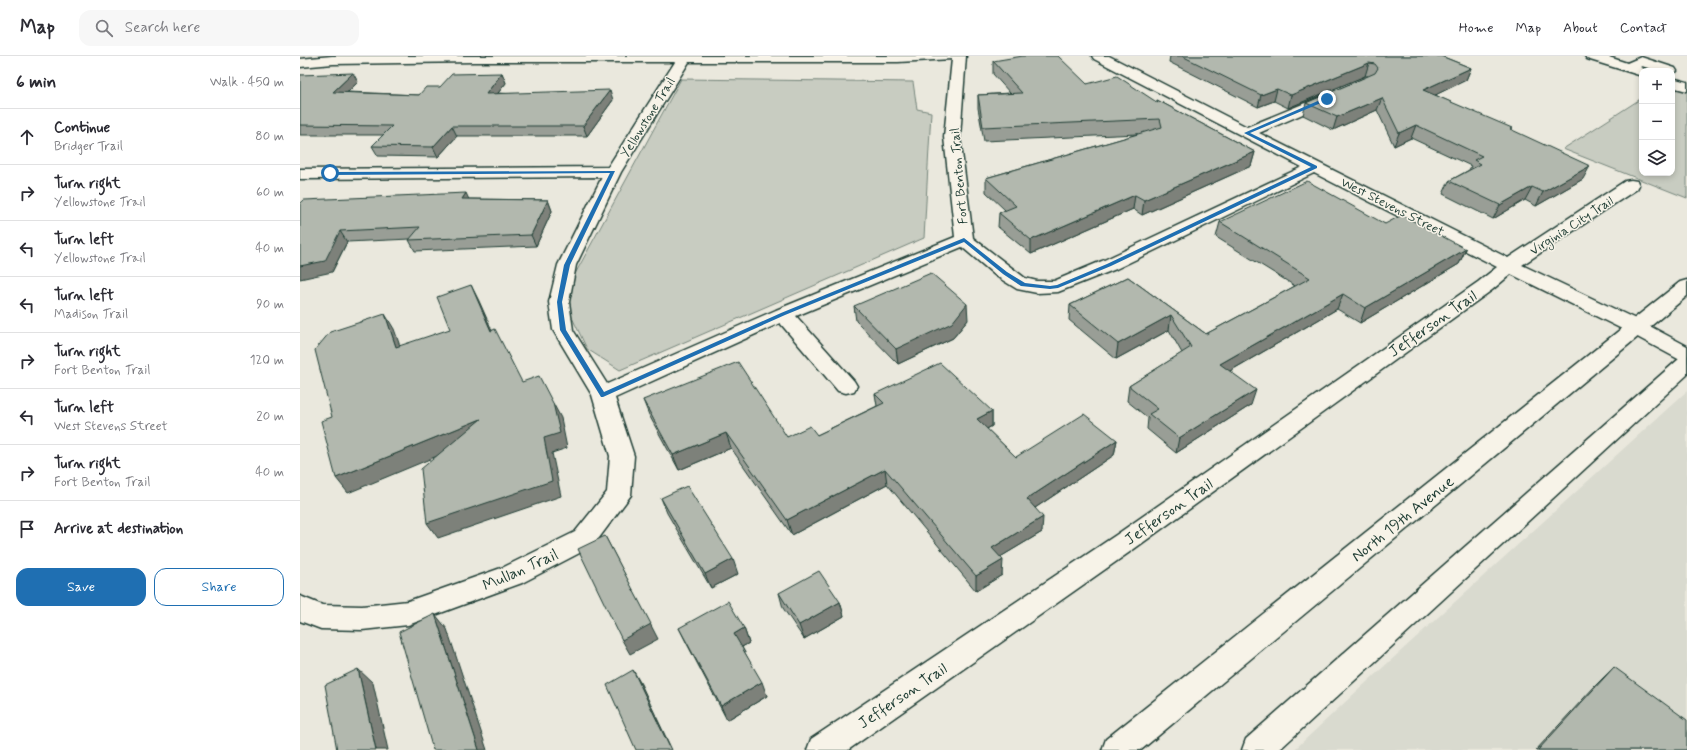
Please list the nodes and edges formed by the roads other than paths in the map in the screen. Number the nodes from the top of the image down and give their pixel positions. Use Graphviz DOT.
graph roads {
  1 [pos="949,56"];
  2 [pos="959,56"];
  3 [pos="1099,56"];
  4 [pos="1592,56"];
  5 [pos="475,57"];
  6 [pos="693,57"];
  7 [pos="863,57"];
  8 [pos="300,63"];
  9 [pos="1628,68"];
  10 [pos="1662,68"];
  11 [pos="1639,71"];
  12 [pos="1675,72"];
  13 [pos="1687,77"];
  14 [pos="1675,83"];
  15 [pos="1687,87"];
  16 [pos="1346,90"];
  17 [pos="1247,133"];
  18 [pos="1315,167"];
  19 [pos="613,172"];
  20 [pos="300,174"];
  21 [pos="1631,185"];
  22 [pos="964,240"];
  23 [pos="1510,265"];
  24 [pos="1687,286"];
  25 [pos="783,314"];
  26 [pos="1637,328"];
  27 [pos="1687,355"];
  28 [pos="1687,363"];
  29 [pos="846,386"];
  30 [pos="603,395"];
  31 [pos="300,608"];
  32 [pos="822,750"];
  33 [pos="1117,750"];
  34 [pos="1257,750"];
  1 -- 7 [label="street"];
  2 -- 22 [label="street, Fort Benton Trail"];
  3 -- 17 [label="street, West Stevens Street"];
  4 -- 9 [label="street"];
  5 -- 6 [label="street"];
  5 -- 8 [label="street"];
  6 -- 7 [label="street"];
  6 -- 19 [label="street, Yellowstone Trail"];
  9 -- 10 [label="street"];
  9 -- 11 [label="street"];
  12 -- 13 [label="street"];
  14 -- 15 [label="street"];
  16 -- 17 [label="street"];
  17 -- 18 [label="street, West Stevens Street"];
  18 -- 22 [label="street, Fort Benton Trail"];
  18 -- 23 [label="street, West Stevens Street"];
  19 -- 20 [label="street"];
  19 -- 30 [label="street, Yellowstone Trail"];
  21 -- 23 [label="street, Virginia City Trail"];
  22 -- 25 [label="street"];
  23 -- 26 [label="street, West Stevens Street"];
  23 -- 32 [label="street, Jefferson Trail"];
  24 -- 26 [label="street, North 19th Avenue"];
  25 -- 29 [label="street"];
  25 -- 30 [label="street"];
  26 -- 27 [label="street, West Stevens Street"];
  26 -- 33 [label="street, North 19th Avenue"];
  28 -- 34 [label="street"];
  30 -- 31 [label="street, Mullan Trail"];
}
